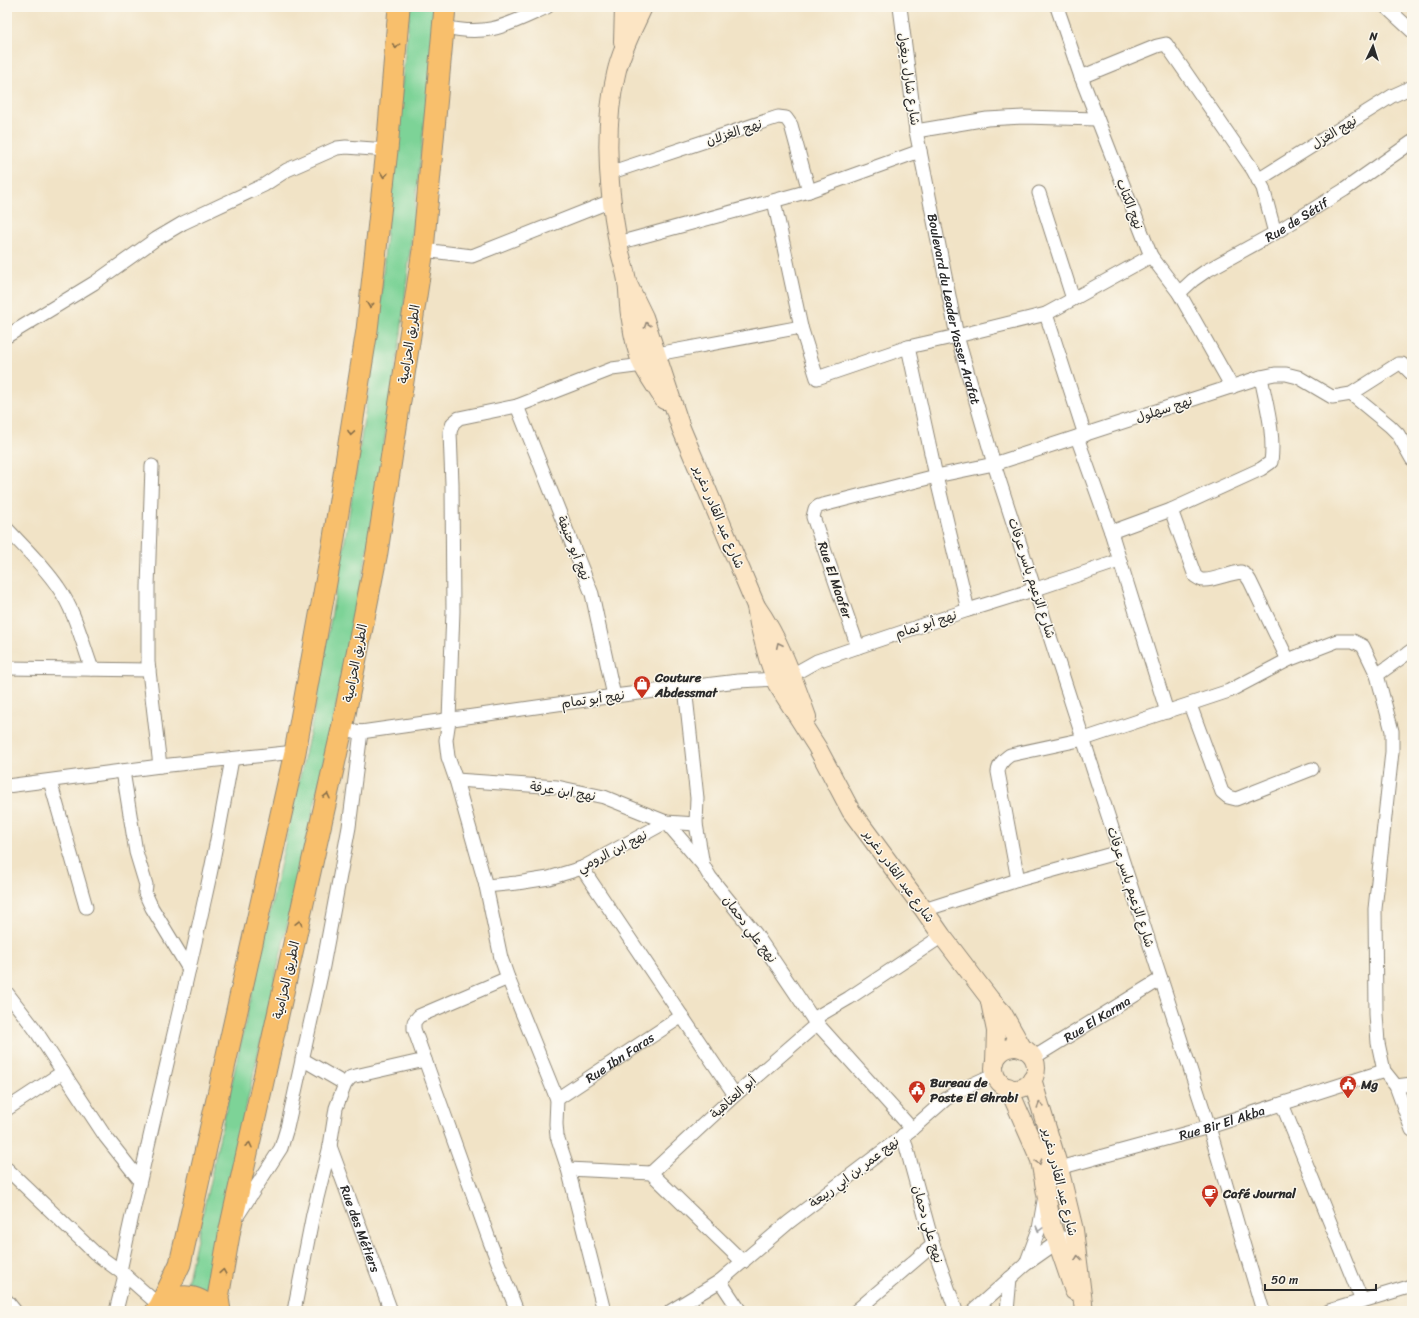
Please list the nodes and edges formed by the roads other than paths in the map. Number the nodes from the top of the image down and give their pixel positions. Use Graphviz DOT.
graph roads {
  1 [pos="399,7"];
  2 [pos="445,7"];
  3 [pos="547,7"];
  4 [pos="624,7"];
  5 [pos="642,7"];
  6 [pos="900,7"];
  7 [pos="1057,7"];
  8 [pos="1386,7"];
  9 [pos="444,27"];
  10 [pos="1412,30"];
  11 [pos="623,52"];
  12 [pos="1081,77"];
  13 [pos="1412,87"];
  14 [pos="1097,119"];
  15 [pos="916,131"];
  16 [pos="1412,142"];
  17 [pos="387,150"];
  18 [pos="920,151"];
  19 [pos="609,173"];
  20 [pos="1258,180"];
  21 [pos="809,191"];
  22 [pos="1039,193"];
  23 [pos="611,201"];
  24 [pos="774,201"];
  25 [pos="1275,233"];
  26 [pos="618,243"];
  27 [pos="423,250"];
  28 [pos="1151,256"];
  29 [pos="1179,293"];
  30 [pos="1073,299"];
  31 [pos="1046,314"];
  32 [pos="801,327"];
  33 [pos="7,336"];
  34 [pos="957,336"];
  35 [pos="908,347"];
  36 [pos="648,353"];
  37 [pos="1412,374"];
  38 [pos="1261,377"];
  39 [pos="1232,387"];
  40 [pos="1351,394"];
  41 [pos="517,406"];
  42 [pos="1081,436"];
  43 [pos="1412,459"];
  44 [pos="994,464"];
  45 [pos="152,466"];
  46 [pos="936,476"];
  47 [pos="1171,510"];
  48 [pos="813,513"];
  49 [pos="7,529"];
  50 [pos="1111,532"];
  51 [pos="1119,560"];
  52 [pos="1036,589"];
  53 [pos="968,610"];
  54 [pos="858,647"];
  55 [pos="1412,650"];
  56 [pos="1288,660"];
  57 [pos="7,668"];
  58 [pos="92,669"];
  59 [pos="148,670"];
  60 [pos="781,672"];
  61 [pos="1377,675"];
  62 [pos="685,687"];
  63 [pos="614,696"];
  64 [pos="1190,705"];
  65 [pos="1167,712"];
  66 [pos="449,720"];
  67 [pos="352,730"];
  68 [pos="1084,739"];
  69 [pos="295,752"];
  70 [pos="232,759"];
  71 [pos="160,766"];
  72 [pos="1312,769"];
  73 [pos="123,771"];
  74 [pos="456,780"];
  75 [pos="50,781"];
  76 [pos="7,786"];
  77 [pos="666,822"];
  78 [pos="696,824"];
  79 [pos="1119,852"];
  80 [pos="703,865"];
  81 [pos="582,868"];
  82 [pos="1018,880"];
  83 [pos="486,886"];
  84 [pos="86,907"];
  85 [pos="924,910"];
  86 [pos="942,936"];
  87 [pos="189,969"];
  88 [pos="508,978"];
  89 [pos="1161,979"];
  90 [pos="7,993"];
  91 [pos="990,999"];
  92 [pos="682,1016"];
  93 [pos="815,1021"];
  94 [pos="1028,1053"];
  95 [pos="302,1059"];
  96 [pos="425,1060"];
  97 [pos="995,1068"];
  98 [pos="1384,1071"];
  99 [pos="63,1072"];
  100 [pos="1032,1080"];
  101 [pos="344,1084"];
  102 [pos="1412,1084"];
  103 [pos="1396,1086"];
  104 [pos="1008,1087"];
  105 [pos="735,1095"];
  106 [pos="557,1099"];
  107 [pos="1282,1104"];
  108 [pos="7,1108"];
  109 [pos="1209,1127"];
  110 [pos="1412,1130"];
  111 [pos="907,1132"];
  112 [pos="330,1146"];
  113 [pos="1059,1168"];
  114 [pos="7,1169"];
  115 [pos="568,1169"];
  116 [pos="651,1173"];
  117 [pos="139,1179"];
  118 [pos="1045,1192"];
  119 [pos="230,1228"];
  120 [pos="1074,1230"];
  121 [pos="1057,1242"];
  122 [pos="933,1245"];
  123 [pos="742,1262"];
  124 [pos="1026,1264"];
  125 [pos="122,1273"];
  126 [pos="1010,1278"];
  127 [pos="720,1281"];
  128 [pos="1412,1286"];
  129 [pos="7,1301"];
  130 [pos="1362,1301"];
  131 [pos="158,1309"];
  132 [pos="15,1311"];
  133 [pos="116,1311"];
  134 [pos="214,1311"];
  135 [pos="220,1311"];
  136 [pos="294,1311"];
  137 [pos="391,1311"];
  138 [pos="517,1311"];
  139 [pos="604,1311"];
  140 [pos="671,1311"];
  141 [pos="740,1311"];
  142 [pos="856,1311"];
  143 [pos="956,1311"];
  144 [pos="973,1311"];
  145 [pos="1007,1311"];
  146 [pos="1080,1311"];
  147 [pos="1084,1311"];
  148 [pos="1263,1311"];
  149 [pos="1329,1311"];
  1 -- 17 [label="highway, one-way"];
  2 -- 9 [label="highway, الطريق الحزامية"];
  3 -- 9 [label="street"];
  4 -- 11 [label="main road, شارع عبد القادر دغرير"];
  5 -- 11 [label="main road, شارع عبد القادر دغرير"];
  6 -- 15 [label="street, شارع شارل ديغول"];
  7 -- 12 [label="street, نهج الكتاب"];
  8 -- 10 [label="street"];
  9 -- 27 [label="highway, الطريق الحزامية"];
  11 -- 19 [label="main road, شارع عبد القادر دغرير"];
  12 -- 14 [label="street, نهج الكتاب"];
  12 -- 20 [label="street"];
  13 -- 20 [label="street, نهج الغزل"];
  14 -- 15 [label="street"];
  14 -- 28 [label="street, نهج الكتاب"];
  15 -- 18 [label="street, شارع شارل ديغول"];
  16 -- 25 [label="street, Rue de Sétif"];
  17 -- 33 [label="street"];
  17 -- 69 [label="highway, one-way"];
  18 -- 21 [label="street"];
  18 -- 34 [label="street, Boulevard du Leader Yasser Arafat"];
  19 -- 21 [label="street, نهج الغزلان"];
  19 -- 23 [label="main road, شارع عبد القادر دغرير"];
  20 -- 25 [label="street"];
  21 -- 24 [label="street"];
  22 -- 30 [label="street"];
  23 -- 26 [label="main road, شارع عبد القادر دغرير"];
  23 -- 27 [label="street"];
  24 -- 26 [label="street"];
  24 -- 32 [label="street"];
  25 -- 29 [label="street, Rue de Sétif"];
  26 -- 36 [label="main road, شارع عبد القادر دغرير"];
  27 -- 67 [label="highway, الطريق الحزامية"];
  28 -- 29 [label="street, نهج الكتاب"];
  28 -- 30 [label="street"];
  29 -- 39 [label="street, نهج الكتاب"];
  30 -- 31 [label="street"];
  31 -- 34 [label="street"];
  31 -- 42 [label="street"];
  32 -- 35 [label="street"];
  32 -- 36 [label="street"];
  34 -- 35 [label="street"];
  34 -- 44 [label="street, Boulevard du Leader Yasser Arafat"];
  35 -- 46 [label="street"];
  36 -- 41 [label="street"];
  36 -- 60 [label="main road, شارع عبد القادر دغرير"];
  37 -- 40 [label="street"];
  38 -- 39 [label="street, نهج سهلول"];
  38 -- 40 [label="street, نهج سهلول"];
  38 -- 47 [label="street"];
  39 -- 42 [label="street, نهج سهلول"];
  40 -- 43 [label="street"];
  41 -- 63 [label="street, نهج أبو حنيفة"];
  41 -- 66 [label="street"];
  42 -- 44 [label="street, نهج سهلول"];
  42 -- 50 [label="street"];
  44 -- 46 [label="street, نهج سهلول"];
  44 -- 52 [label="street, شارع الزعيم ياسر عرفات"];
  45 -- 59 [label="street"];
  46 -- 48 [label="street, نهج سهلول"];
  46 -- 53 [label="street"];
  47 -- 50 [label="street"];
  47 -- 56 [label="street"];
  48 -- 54 [label="street, Rue El Maafer"];
  49 -- 58 [label="street"];
  50 -- 51 [label="street"];
  51 -- 52 [label="street, نهج أبو تمام"];
  51 -- 65 [label="street"];
  52 -- 53 [label="street, نهج أبو تمام"];
  52 -- 68 [label="street, شارع الزعيم ياسر عرفات"];
  53 -- 54 [label="street, نهج أبو تمام"];
  54 -- 60 [label="street, نهج أبو تمام"];
  55 -- 61 [label="street"];
  56 -- 61 [label="street"];
  56 -- 64 [label="street"];
  57 -- 58 [label="street"];
  58 -- 59 [label="street"];
  59 -- 71 [label="street"];
  60 -- 62 [label="street, نهج أبو تمام"];
  60 -- 85 [label="main road, شارع عبد القادر دغرير"];
  61 -- 98 [label="street"];
  62 -- 63 [label="street, نهج أبو تمام"];
  62 -- 78 [label="street, نهج علي دحمان"];
  63 -- 66 [label="street, نهج أبو تمام"];
  64 -- 65 [label="street"];
  64 -- 72 [label="street"];
  65 -- 68 [label="street"];
  66 -- 67 [label="street, نهج أبو تمام"];
  66 -- 74 [label="street"];
  67 -- 95 [label="street"];
  119 -- 67 [label="highway, الطريق الحزامية, one-way"];
  68 -- 79 [label="street, شارع الزعيم ياسر عرفات"];
  68 -- 82 [label="street"];
  69 -- 70 [label="street"];
  69 -- 131 [label="highway"];
  70 -- 71 [label="street"];
  70 -- 87 [label="street"];
  71 -- 73 [label="street"];
  73 -- 75 [label="street"];
  73 -- 87 [label="street"];
  74 -- 77 [label="street, نهج ابن عرفة"];
  74 -- 83 [label="street"];
  75 -- 76 [label="street"];
  75 -- 84 [label="street"];
  77 -- 78 [label="street"];
  77 -- 80 [label="street"];
  77 -- 81 [label="street, نهج ابن الرومي"];
  78 -- 80 [label="street, نهج علي دحمان"];
  79 -- 82 [label="street"];
  79 -- 89 [label="street, شارع الزعيم ياسر عرفات"];
  80 -- 93 [label="street, نهج علي دحمان"];
  81 -- 83 [label="street, نهج ابن الرومي"];
  81 -- 92 [label="street"];
  82 -- 85 [label="street"];
  83 -- 88 [label="street"];
  85 -- 86 [label="main road, شارع عبد القادر دغرير"];
  86 -- 91 [label="main road, شارع عبد القادر دغرير"];
  86 -- 93 [label="street, أبو العتاهية"];
  87 -- 117 [label="street"];
  88 -- 96 [label="street"];
  88 -- 106 [label="street"];
  89 -- 94 [label="street, Rue El Karma"];
  89 -- 109 [label="street, شارع الزعيم ياسر عرفات"];
  90 -- 99 [label="street"];
  91 -- 94 [label="main road, شارع عبد القادر دغرير"];
  91 -- 97 [label="main road, شارع عبد القادر دغرير"];
  92 -- 105 [label="street"];
  92 -- 106 [label="street, Rue Ibn Faras"];
  93 -- 105 [label="street, أبو العتاهية"];
  93 -- 111 [label="street, نهج علي دحمان"];
  94 -- 97 [label="main road"];
  94 -- 100 [label="main road"];
  95 -- 101 [label="street"];
  95 -- 119 [label="street"];
  96 -- 101 [label="street"];
  96 -- 138 [label="street"];
  97 -- 104 [label="main road"];
  97 -- 111 [label="street, نهج عمر بن ابي ربيعة"];
  98 -- 103 [label="street"];
  98 -- 107 [label="street, Rue Bir El Akba"];
  99 -- 108 [label="street"];
  99 -- 117 [label="street"];
  100 -- 104 [label="main road"];
  113 -- 100 [label="main road, شارع عبد القادر دغرير, one-way"];
  101 -- 112 [label="street"];
  102 -- 103 [label="street"];
  103 -- 110 [label="street"];
  104 -- 118 [label="main road, شارع عبد القادر دغرير, one-way"];
  105 -- 116 [label="street, أبو العتاهية"];
  106 -- 115 [label="street"];
  107 -- 109 [label="street, Rue Bir El Akba"];
  107 -- 130 [label="street"];
  109 -- 113 [label="street, Rue Bir El Akba"];
  109 -- 148 [label="street, شارع الزعيم ياسر عرفات"];
  111 -- 122 [label="street, نهج علي دحمان"];
  111 -- 123 [label="street, نهج عمر بن ابي ربيعة"];
  112 -- 136 [label="street"];
  112 -- 137 [label="street, Rue des Métiers"];
  113 -- 120 [label="main road, شارع عبد القادر دغرير"];
  114 -- 125 [label="street"];
  115 -- 116 [label="street"];
  115 -- 139 [label="street"];
  116 -- 123 [label="street"];
  117 -- 125 [label="street"];
  118 -- 121 [label="main road, شارع عبد القادر دغرير"];
  118 -- 124 [label="street, one-way"];
  135 -- 119 [label="highway, الطريق الحزامية, one-way"];
  120 -- 121 [label="street"];
  147 -- 120 [label="main road, شارع عبد القادر دغرير, one-way"];
  121 -- 124 [label="street"];
  121 -- 146 [label="main road, شارع عبد القادر دغرير"];
  122 -- 142 [label="street"];
  122 -- 143 [label="street, نهج علي دحمان"];
  123 -- 127 [label="street, نهج عمر بن ابي ربيعة"];
  124 -- 126 [label="street"];
  125 -- 131 [label="street"];
  125 -- 133 [label="street"];
  126 -- 144 [label="street"];
  126 -- 145 [label="street"];
  127 -- 140 [label="street, نهج عمر بن ابي ربيعة"];
  127 -- 141 [label="street"];
  128 -- 130 [label="street"];
  129 -- 132 [label="street"];
  130 -- 149 [label="street"];
  131 -- 134 [label="highway"];
}
